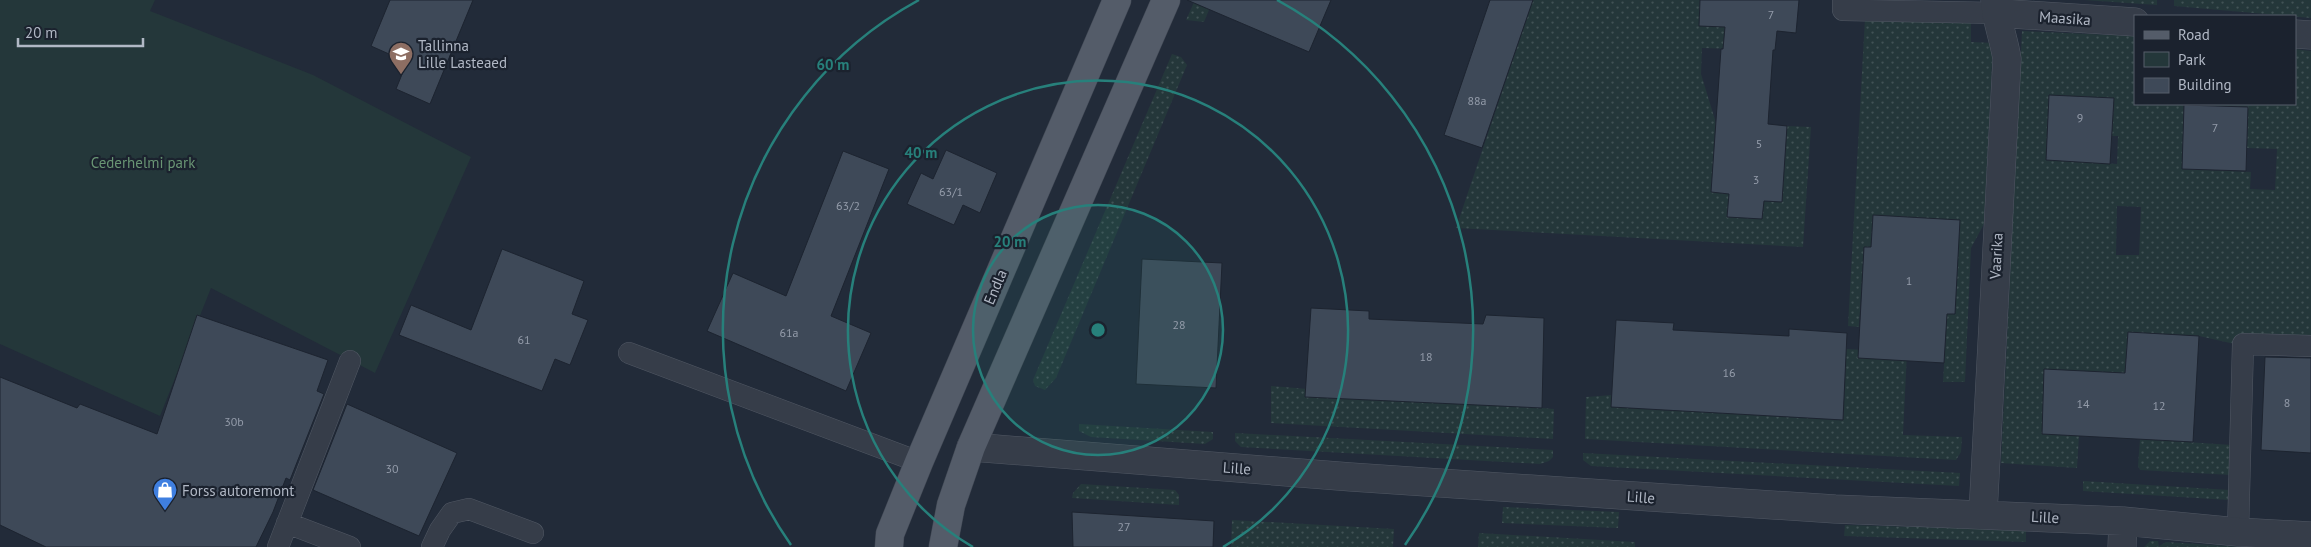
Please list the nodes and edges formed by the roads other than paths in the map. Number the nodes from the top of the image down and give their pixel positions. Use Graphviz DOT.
graph roads {
  1 [pos="1117,0"];
  2 [pos="1166,0"];
  3 [pos="1843,0"];
  4 [pos="1996,6"];
  5 [pos="2134,22"];
  6 [pos="2296,34"];
  7 [pos="2311,35"];
  8 [pos="2311,346"];
  9 [pos="629,353"];
  10 [pos="350,361"];
  11 [pos="971,447"];
  12 [pos="919,462"];
  13 [pos="1983,514"];
  14 [pos="287,523"];
  15 [pos="2238,532"];
  16 [pos="533,533"];
  17 [pos="2122,534"];
  18 [pos="2311,536"];
  19 [pos="278,547"];
  20 [pos="350,547"];
  21 [pos="432,547"];
  22 [pos="889,547"];
  23 [pos="943,547"];
  1 -- 12 [label="main road, Endla"];
  2 -- 11 [label="main road"];
  3 -- 4 [label="lane"];
  4 -- 5 [label="street, Maasika"];
  4 -- 13 [label="street, Vaarika"];
  6 -- 7 [label="street"];
  8 -- 15 [label="lane"];
  9 -- 12 [label="lane"];
  10 -- 14 [label="lane"];
  11 -- 13 [label="street, Lille"];
  11 -- 23 [label="main road"];
  12 -- 22 [label="main road, Endla"];
  13 -- 17 [label="street, Lille"];
  14 -- 19 [label="lane"];
  14 -- 20 [label="lane"];
  15 -- 17 [label="street, Lille"];
  15 -- 18 [label="street, Lille"];
  16 -- 21 [label="lane"];
}
